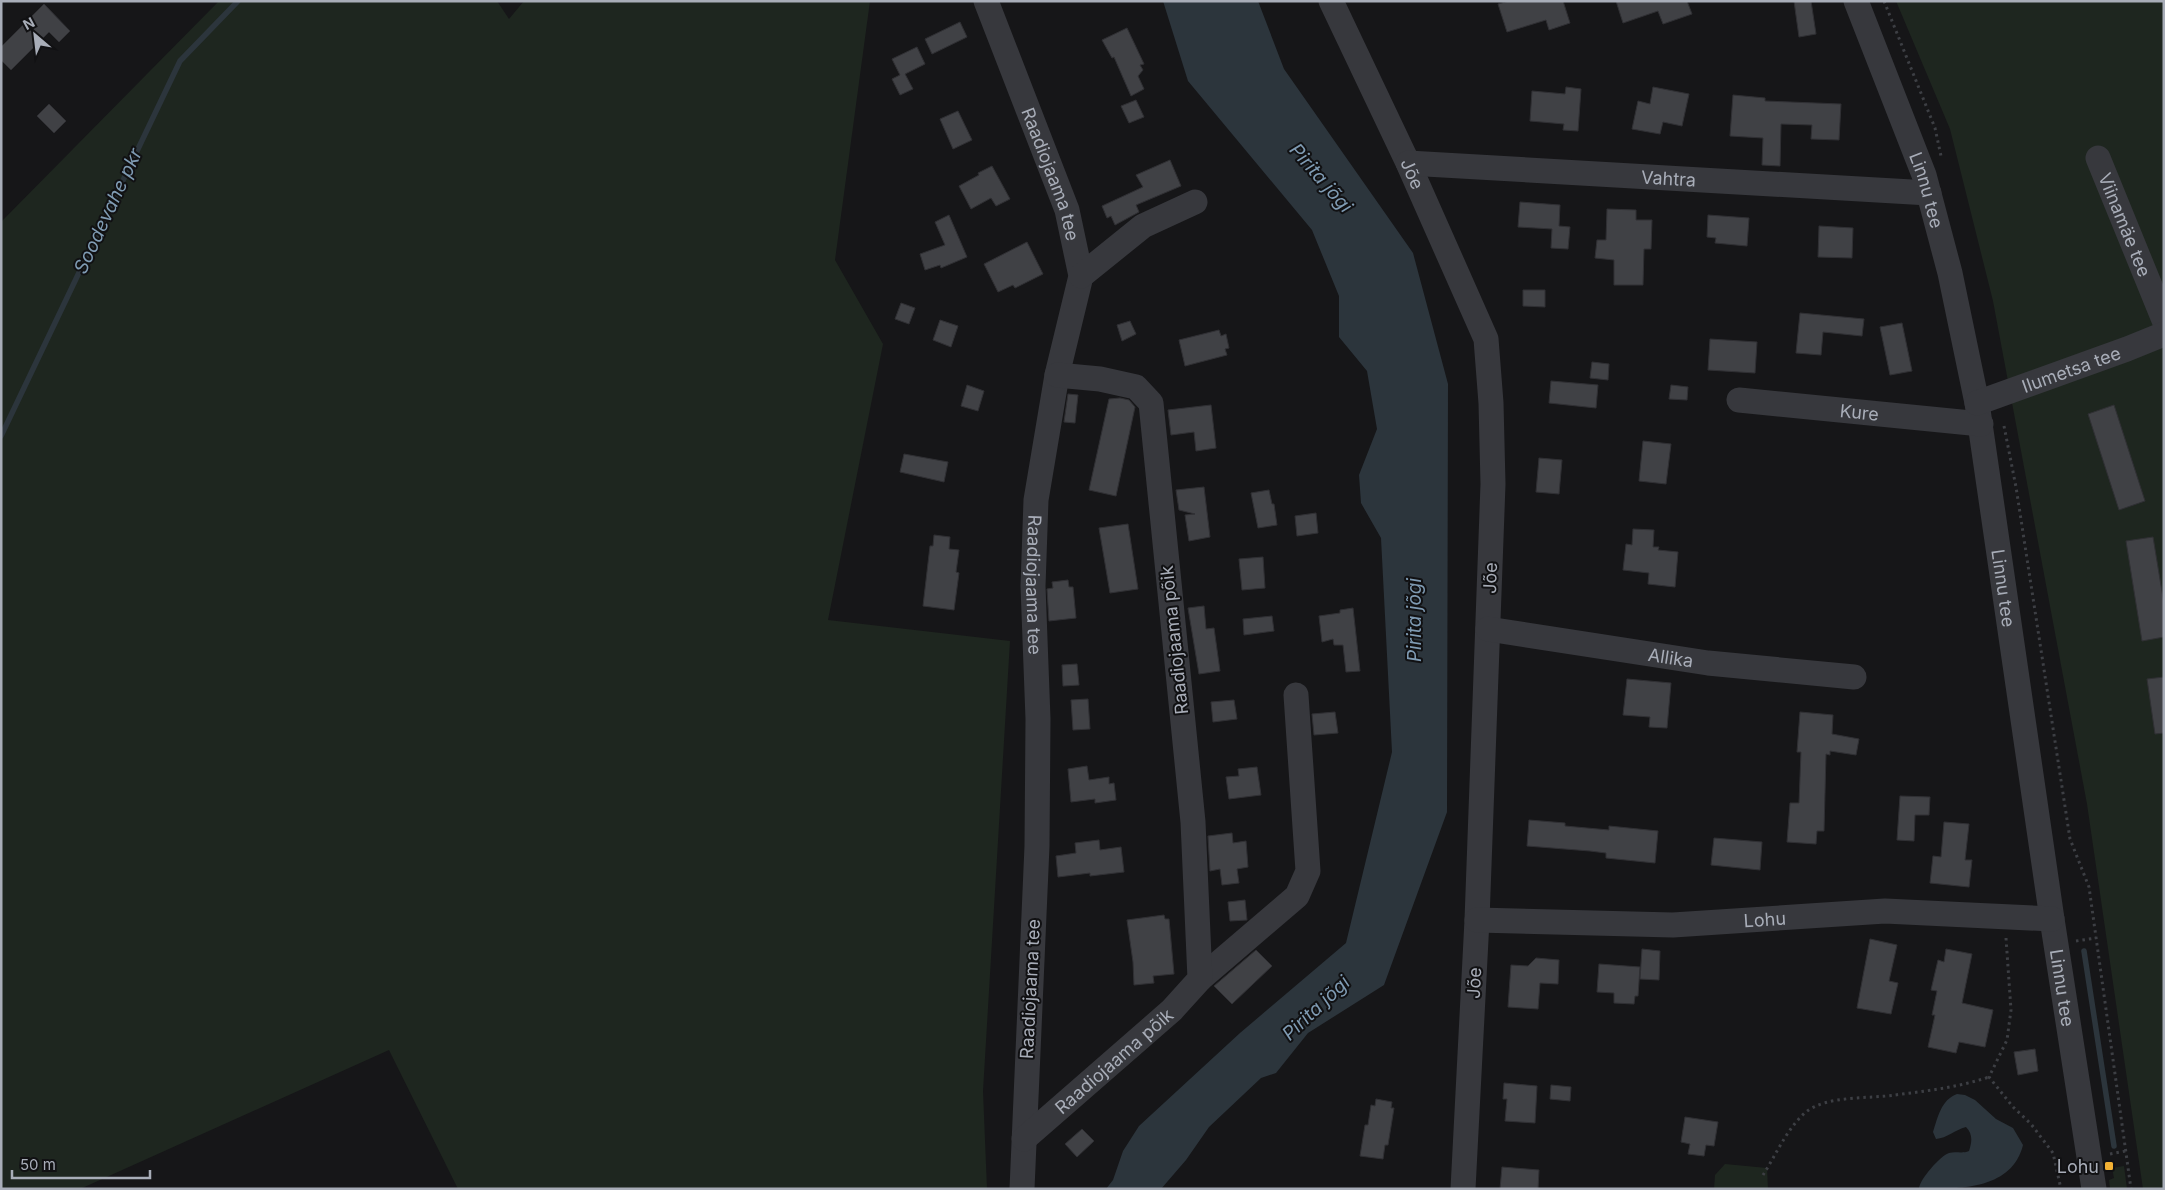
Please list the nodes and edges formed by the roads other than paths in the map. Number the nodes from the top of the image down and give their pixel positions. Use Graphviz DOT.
graph roads {
  1 [pos="986,1"];
  2 [pos="1331,1"];
  3 [pos="1856,1"];
  4 [pos="2098,158"];
  5 [pos="1408,164"];
  6 [pos="1929,193"];
  7 [pos="1195,202"];
  8 [pos="1081,276"];
  9 [pos="2164,320"];
  10 [pos="2164,334"];
  11 [pos="1057,375"];
  12 [pos="1739,400"];
  13 [pos="1979,414"];
  14 [pos="1488,628"];
  15 [pos="1854,677"];
  16 [pos="1296,695"];
  17 [pos="2052,919"];
  18 [pos="1477,920"];
  19 [pos="1200,979"];
  20 [pos="1024,1139"];
  21 [pos="1022,1189"];
  22 [pos="1463,1189"];
  23 [pos="2094,1189"];
  1 -- 8 [label="street, Raadiojaama tee"];
  2 -- 5 [label="street, Jõe"];
  3 -- 6 [label="street, Linnu tee"];
  4 -- 9 [label="street, Viinamäe tee"];
  5 -- 6 [label="street, Vahtra"];
  5 -- 14 [label="street, Jõe"];
  6 -- 13 [label="street, Linnu tee"];
  7 -- 8 [label="street"];
  8 -- 11 [label="street, Raadiojaama tee"];
  10 -- 13 [label="street, Ilumetsa tee"];
  11 -- 19 [label="street, Raadiojaama põik"];
  11 -- 20 [label="street, Raadiojaama tee"];
  12 -- 13 [label="street, Kure"];
  13 -- 17 [label="street, Linnu tee"];
  14 -- 15 [label="street, Allika"];
  14 -- 18 [label="street, Jõe"];
  16 -- 19 [label="street, Raadiojaama põik"];
  17 -- 18 [label="street, Lohu"];
  17 -- 23 [label="street, Linnu tee"];
  18 -- 22 [label="street, Jõe"];
  19 -- 20 [label="street, Raadiojaama põik"];
  20 -- 21 [label="street, Raadiojaama tee"];
}
